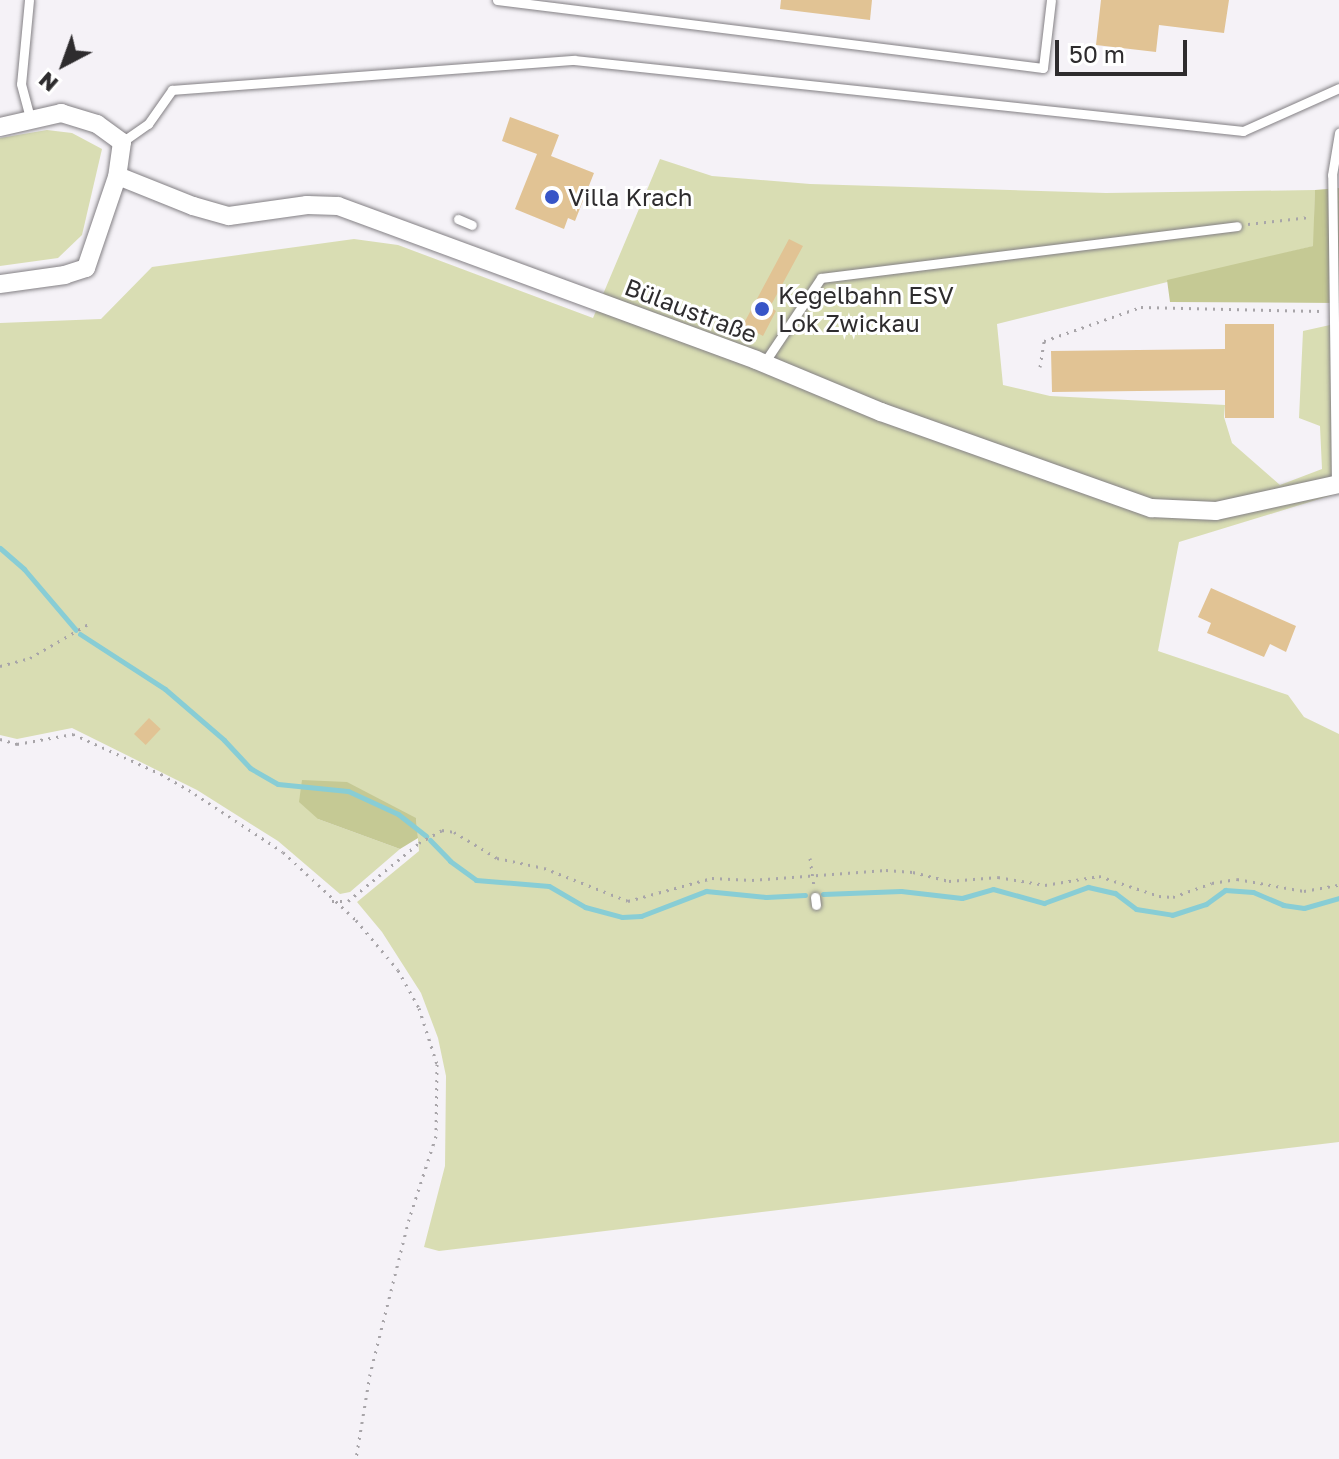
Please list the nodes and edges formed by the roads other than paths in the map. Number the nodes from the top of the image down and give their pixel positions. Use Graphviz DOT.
graph roads {
  1 [pos="29,0"];
  2 [pos="497,0"];
  3 [pos="1051,0"];
  4 [pos="1339,88"];
  5 [pos="30,118"];
  6 [pos="0,127"];
  7 [pos="1339,133"];
  8 [pos="122,142"];
  9 [pos="118,176"];
  10 [pos="458,219"];
  11 [pos="472,225"];
  12 [pos="1237,226"];
  13 [pos="0,284"];
  14 [pos="764,363"];
  15 [pos="1338,485"];
  1 -- 5 [label="lane"];
  2 -- 3 [label="lane"];
  4 -- 8 [label="lane"];
  5 -- 6 [label="street"];
  5 -- 8 [label="street"];
  7 -- 15 [label="lane"];
  8 -- 9 [label="street"];
  9 -- 13 [label="street"];
  9 -- 14 [label="street, Bülaustraße"];
  10 -- 11 [label="lane"];
  12 -- 14 [label="lane"];
  14 -- 15 [label="street, Bülaustraße"];
}
